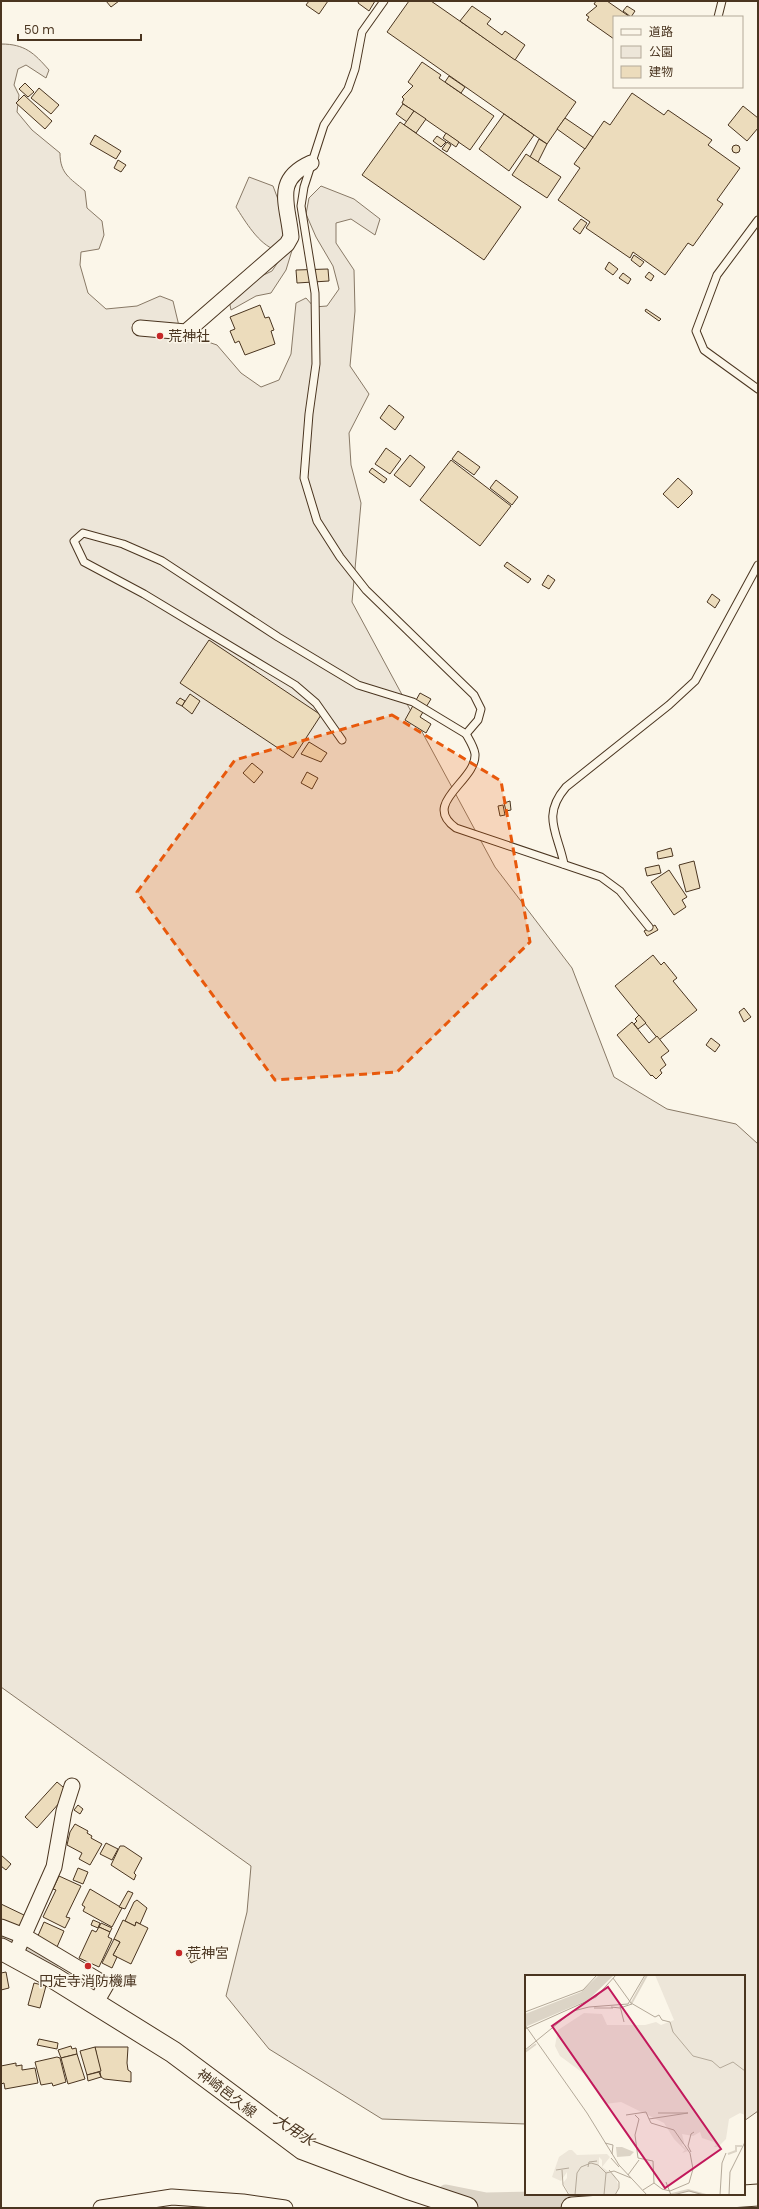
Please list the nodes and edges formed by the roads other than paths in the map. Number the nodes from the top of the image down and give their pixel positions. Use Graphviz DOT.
graph roads {
  1 [pos="384,1"];
  2 [pos="722,1"];
  3 [pos="718,16"];
  4 [pos="310,163"];
  5 [pos="758,220"];
  6 [pos="140,328"];
  7 [pos="758,389"];
  8 [pos="758,565"];
  9 [pos="466,734"];
  10 [pos="342,740"];
  11 [pos="564,864"];
  12 [pos="649,928"];
  13 [pos="72,1786"];
  14 [pos="1,1927"];
  15 [pos="16,1946"];
  16 [pos="758,2195"];
  17 [pos="101,2208"];
  18 [pos="285,2208"];
  19 [pos="467,2208"];
  20 [pos="572,2208"];
  1 -- 4 [label="lane"];
  2 -- 3 [label="lane"];
  4 -- 6 [label="street"];
  4 -- 9 [label="lane"];
  5 -- 7 [label="lane"];
  8 -- 11 [label="lane"];
  9 -- 10 [label="lane"];
  9 -- 11 [label="lane"];
  11 -- 12 [label="lane"];
  13 -- 15 [label="street"];
  14 -- 15 [label="street"];
  15 -- 19 [label="main road, 神崎邑久線"];
  16 -- 20 [label="main road"];
  17 -- 18 [label="street"];
}
